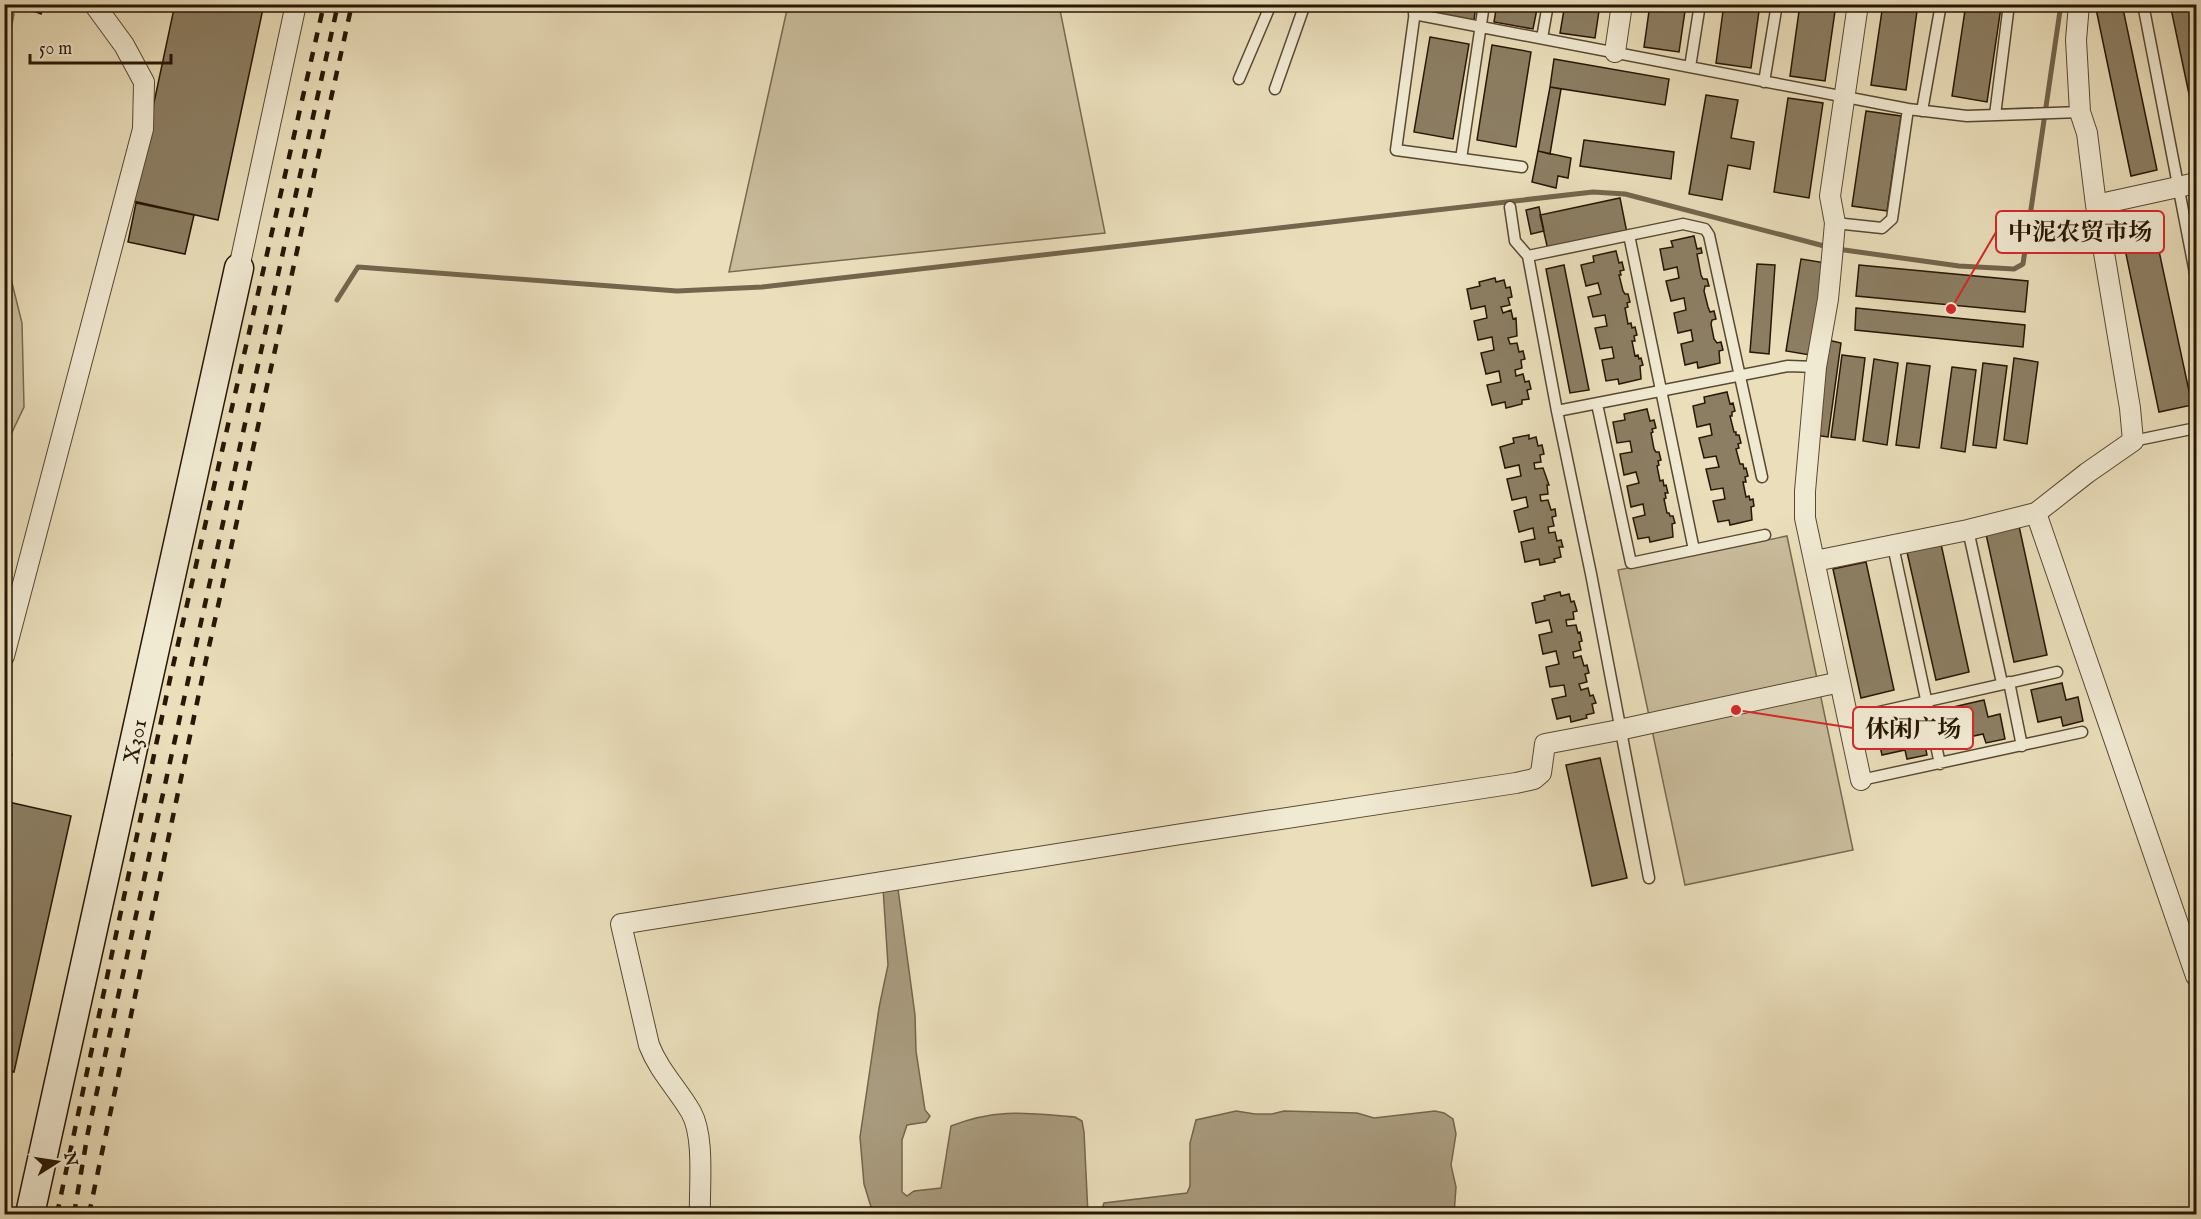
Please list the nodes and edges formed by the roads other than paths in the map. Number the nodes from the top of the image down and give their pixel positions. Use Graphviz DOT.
graph roads {
  1 [pos="94,4"];
  2 [pos="296,4"];
  3 [pos="1271,4"];
  4 [pos="1305,4"];
  5 [pos="1484,4"];
  6 [pos="1548,4"];
  7 [pos="1622,4"];
  8 [pos="1700,4"];
  9 [pos="1777,4"];
  10 [pos="1858,4"];
  11 [pos="1941,4"];
  12 [pos="2009,4"];
  13 [pos="2079,4"];
  14 [pos="2143,4"];
  15 [pos="1415,9"];
  16 [pos="1480,27"];
  17 [pos="1542,38"];
  18 [pos="1615,52"];
  19 [pos="1690,67"];
  20 [pos="1239,79"];
  21 [pos="1764,82"];
  22 [pos="1275,89"];
  23 [pos="1845,98"];
  24 [pos="1908,109"];
  25 [pos="1922,111"];
  26 [pos="2080,112"];
  27 [pos="1995,115"];
  28 [pos="1461,159"];
  29 [pos="1522,167"];
  30 [pos="2187,185"];
  31 [pos="2096,205"];
  32 [pos="1510,207"];
  33 [pos="1833,230"];
  34 [pos="1629,235"];
  35 [pos="1528,256"];
  36 [pos="239,268"];
  37 [pos="2196,278"];
  38 [pos="1816,367"];
  39 [pos="1741,375"];
  40 [pos="1661,390"];
  41 [pos="1597,404"];
  42 [pos="1557,411"];
  43 [pos="2196,428"];
  44 [pos="2133,441"];
  45 [pos="1762,477"];
  46 [pos="2036,513"];
  47 [pos="1968,530"];
  48 [pos="1765,535"];
  49 [pos="1893,546"];
  50 [pos="1694,550"];
  51 [pos="1815,561"];
  52 [pos="4,656"];
  53 [pos="2057,672"];
  54 [pos="1840,682"];
  55 [pos="2006,683"];
  56 [pos="1927,700"];
  57 [pos="1848,718"];
  58 [pos="1619,730"];
  59 [pos="2082,732"];
  60 [pos="2022,746"];
  61 [pos="1940,764"];
  62 [pos="1861,780"];
  63 [pos="1649,878"];
  64 [pos="2196,976"];
  65 [pos="30,1215"];
  66 [pos="700,1215"];
  1 -- 52 [label="street"];
  2 -- 36 [label="street"];
  3 -- 20 [label="lane"];
  4 -- 22 [label="lane"];
  5 -- 16 [label="lane"];
  6 -- 17 [label="lane"];
  7 -- 18 [label="street"];
  8 -- 19 [label="lane"];
  9 -- 21 [label="lane"];
  10 -- 23 [label="street"];
  11 -- 25 [label="lane"];
  12 -- 27 [label="lane"];
  13 -- 26 [label="street"];
  14 -- 30 [label="lane"];
  15 -- 16 [label="lane"];
  15 -- 28 [label="lane"];
  16 -- 17 [label="lane"];
  16 -- 28 [label="lane"];
  17 -- 18 [label="lane"];
  18 -- 19 [label="lane"];
  19 -- 21 [label="lane"];
  21 -- 23 [label="lane"];
  23 -- 24 [label="lane"];
  23 -- 33 [label="street"];
  24 -- 25 [label="lane"];
  24 -- 33 [label="lane"];
  25 -- 27 [label="lane"];
  26 -- 27 [label="lane"];
  26 -- 31 [label="street"];
  28 -- 29 [label="lane"];
  30 -- 31 [label="street"];
  30 -- 37 [label="lane"];
  31 -- 44 [label="street"];
  32 -- 35 [label="lane"];
  33 -- 38 [label="street"];
  34 -- 35 [label="lane"];
  34 -- 39 [label="lane"];
  34 -- 40 [label="lane"];
  35 -- 42 [label="lane"];
  36 -- 65 [label="main road, X301 / X301"];
  38 -- 39 [label="lane"];
  38 -- 51 [label="street"];
  39 -- 40 [label="lane"];
  39 -- 45 [label="lane"];
  40 -- 41 [label="lane"];
  40 -- 50 [label="lane"];
  41 -- 42 [label="lane"];
  41 -- 50 [label="lane"];
  42 -- 58 [label="lane"];
  43 -- 44 [label="lane"];
  44 -- 46 [label="street"];
  46 -- 47 [label="street"];
  46 -- 64 [label="street"];
  47 -- 49 [label="street"];
  47 -- 55 [label="lane"];
  48 -- 50 [label="lane"];
  49 -- 51 [label="street"];
  49 -- 56 [label="lane"];
  51 -- 54 [label="street"];
  53 -- 55 [label="lane"];
  54 -- 57 [label="street"];
  54 -- 58 [label="street"];
  55 -- 56 [label="lane"];
  55 -- 60 [label="lane"];
  56 -- 57 [label="lane"];
  56 -- 61 [label="lane"];
  57 -- 62 [label="street"];
  58 -- 63 [label="lane"];
  58 -- 66 [label="street"];
  59 -- 60 [label="lane"];
  60 -- 61 [label="lane"];
  61 -- 62 [label="lane"];
}
